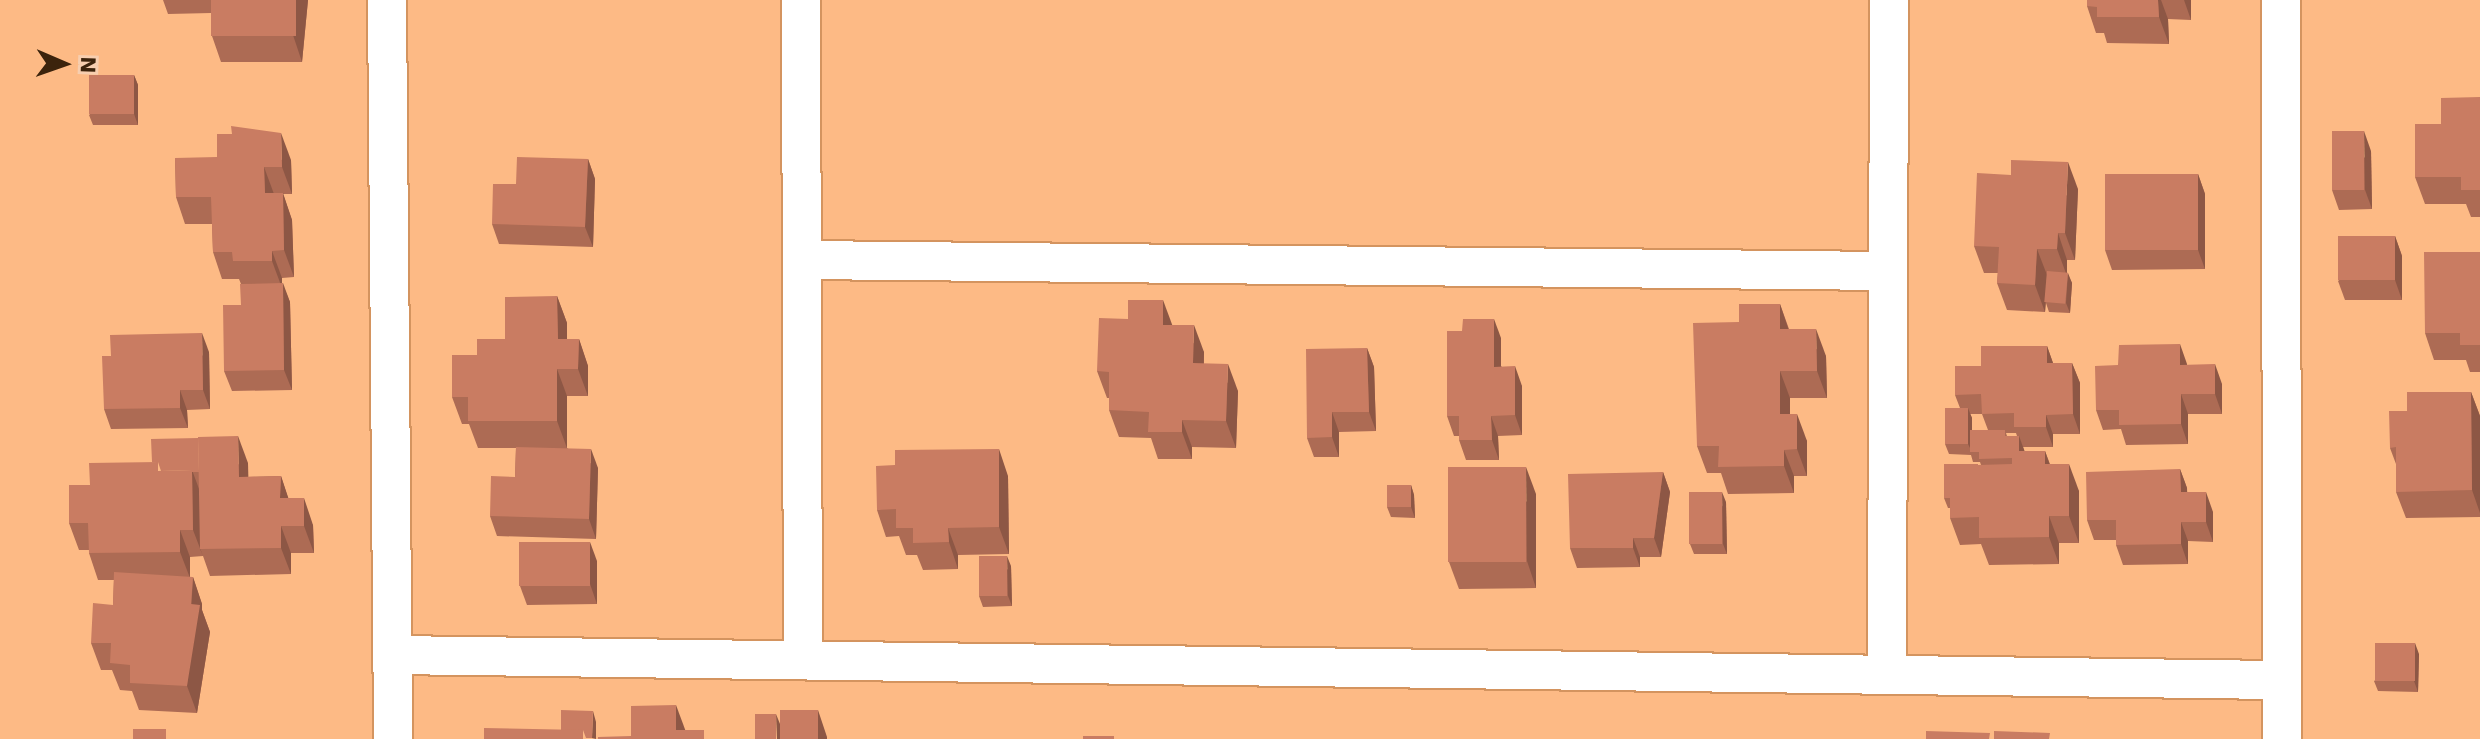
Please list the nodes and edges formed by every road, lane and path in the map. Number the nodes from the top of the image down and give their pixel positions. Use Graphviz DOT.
graph roads {
  1 [pos="387,0"];
  2 [pos="801,0"];
  3 [pos="1889,0"];
  4 [pos="2281,0"];
  5 [pos="802,260"];
  6 [pos="1888,271"];
  7 [pos="392,655"];
  8 [pos="803,660"];
  9 [pos="1887,675"];
  10 [pos="2282,680"];
  11 [pos="393,739"];
  12 [pos="2282,739"];
  1 -- 7 [label="street"];
  2 -- 5 [label="street"];
  3 -- 6 [label="street"];
  4 -- 10 [label="street"];
  5 -- 6 [label="street"];
  5 -- 8 [label="street"];
  6 -- 9 [label="street"];
  7 -- 8 [label="street"];
  7 -- 11 [label="street"];
  8 -- 9 [label="street"];
  9 -- 10 [label="street"];
  10 -- 12 [label="street"];
}
